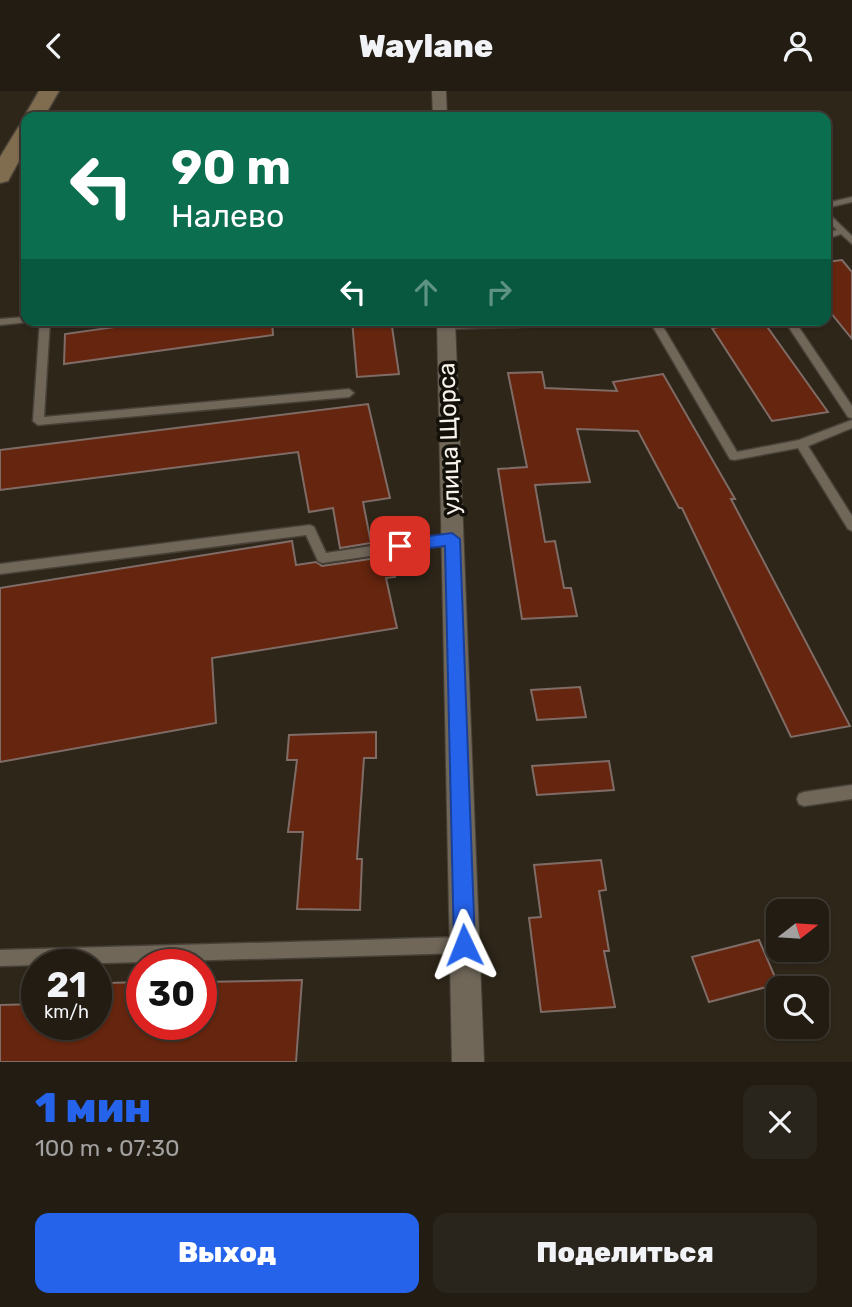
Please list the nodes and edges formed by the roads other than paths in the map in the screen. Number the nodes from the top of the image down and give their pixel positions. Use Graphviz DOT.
graph roads {
  1 [pos="49,91"];
  2 [pos="439,91"];
  3 [pos="37,112"];
  4 [pos="440,112"];
  5 [pos="21,139"];
  6 [pos="0,176"];
  7 [pos="852,199"];
  8 [pos="831,205"];
  9 [pos="831,219"];
  10 [pos="842,231"];
  11 [pos="831,234"];
  12 [pos="852,241"];
  13 [pos="21,320"];
  14 [pos="0,322"];
  15 [pos="45,326"];
  16 [pos="446,326"];
  17 [pos="658,326"];
  18 [pos="793,326"];
  19 [pos="349,393"];
  20 [pos="852,414"];
  21 [pos="852,425"];
  22 [pos="801,444"];
  23 [pos="852,526"];
  24 [pos="452,539"];
  25 [pos="0,569"];
  26 [pos="852,792"];
  27 [pos="804,799"];
  28 [pos="464,945"];
  29 [pos="0,958"];
  30 [pos="468,1062"];
  1 -- 3 [label="main road"];
  2 -- 4 [label="street"];
  5 -- 6 [label="main road"];
  7 -- 8 [label="lane"];
  9 -- 10 [label="lane"];
  10 -- 11 [label="lane"];
  10 -- 12 [label="lane"];
  13 -- 14 [label="lane"];
  15 -- 19 [label="lane"];
  16 -- 24 [label="street, улица Щорса"];
  17 -- 22 [label="lane"];
  18 -- 20 [label="lane"];
  21 -- 22 [label="lane"];
  22 -- 23 [label="lane"];
  24 -- 25 [label="lane"];
  24 -- 28 [label="street, улица Щорса"];
  26 -- 27 [label="lane"];
  28 -- 29 [label="lane"];
  28 -- 30 [label="street, улица Щорса"];
}
